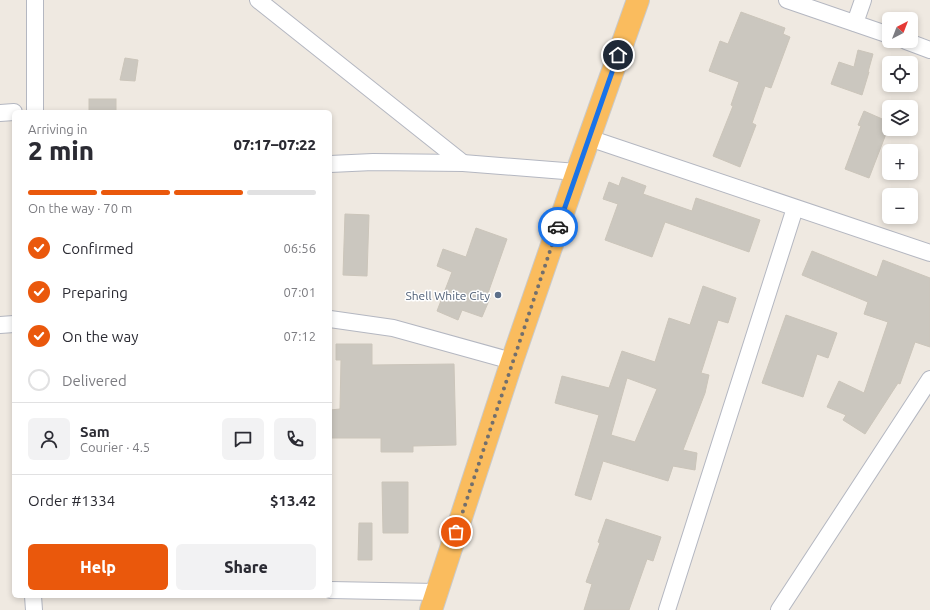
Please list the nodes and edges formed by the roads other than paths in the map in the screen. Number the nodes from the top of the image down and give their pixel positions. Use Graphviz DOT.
graph roads {
  1 [pos="35,0"];
  2 [pos="258,0"];
  3 [pos="638,0"];
  4 [pos="787,0"];
  5 [pos="863,0"];
  6 [pos="855,23"];
  7 [pos="882,33"];
  8 [pos="918,46"];
  9 [pos="930,50"];
  10 [pos="35,110"];
  11 [pos="12,112"];
  12 [pos="0,113"];
  13 [pos="589,138"];
  14 [pos="463,163"];
  15 [pos="332,164"];
  16 [pos="576,172"];
  17 [pos="795,208"];
  18 [pos="930,253"];
  19 [pos="332,319"];
  20 [pos="12,324"];
  21 [pos="0,325"];
  22 [pos="512,360"];
  23 [pos="930,378"];
  24 [pos="332,590"];
  25 [pos="34,598"];
  26 [pos="433,601"];
  27 [pos="670,609"];
  28 [pos="34,610"];
  29 [pos="779,610"];
  1 -- 10 [label="street"];
  2 -- 14 [label="street"];
  3 -- 13 [label="highway"];
  4 -- 6 [label="street"];
  5 -- 6 [label="street"];
  6 -- 7 [label="street"];
  8 -- 9 [label="street"];
  11 -- 12 [label="street"];
  13 -- 16 [label="highway"];
  13 -- 17 [label="street"];
  14 -- 15 [label="street"];
  14 -- 16 [label="street"];
  16 -- 22 [label="highway"];
  17 -- 18 [label="street"];
  17 -- 27 [label="street"];
  19 -- 22 [label="street"];
  20 -- 21 [label="street"];
  22 -- 26 [label="highway"];
  23 -- 29 [label="street"];
  24 -- 26 [label="street"];
  25 -- 28 [label="street"];
}
